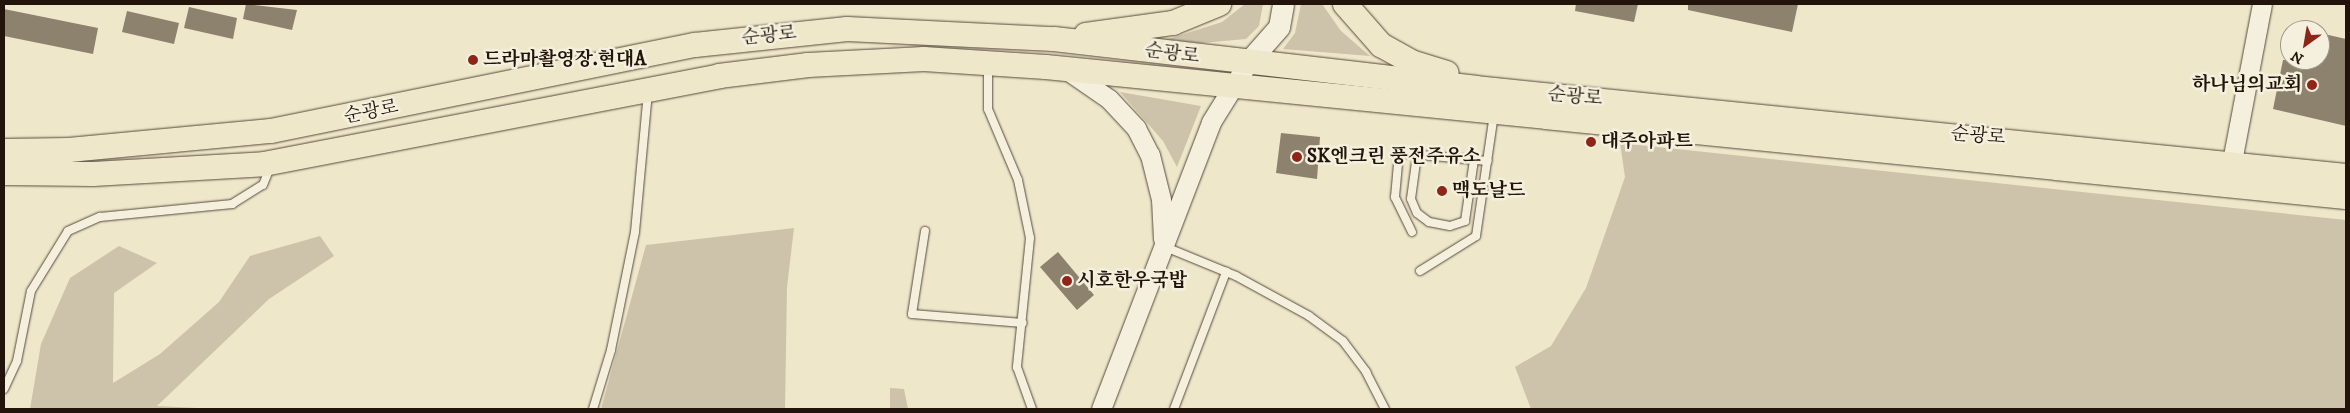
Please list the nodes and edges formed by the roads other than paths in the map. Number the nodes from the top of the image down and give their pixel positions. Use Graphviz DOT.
graph roads {
  1 [pos="1220,4"];
  2 [pos="1283,4"];
  3 [pos="1345,4"];
  4 [pos="2262,4"];
  5 [pos="1054,39"];
  6 [pos="1249,61"];
  7 [pos="988,64"];
  8 [pos="1067,70"];
  9 [pos="1230,87"];
  10 [pos="1475,88"];
  11 [pos="648,90"];
  12 [pos="1494,112"];
  13 [pos="4,151"];
  14 [pos="1417,155"];
  15 [pos="1474,160"];
  16 [pos="1488,161"];
  17 [pos="272,163"];
  18 [pos="2230,172"];
  19 [pos="4,173"];
  20 [pos="2346,176"];
  21 [pos="2346,197"];
  22 [pos="925,231"];
  23 [pos="1412,232"];
  24 [pos="1163,246"];
  25 [pos="1420,271"];
  26 [pos="1226,272"];
  27 [pos="1023,323"];
  28 [pos="4,389"];
  29 [pos="592,409"];
  30 [pos="1032,409"];
  31 [pos="1100,409"];
  32 [pos="1174,409"];
  33 [pos="1385,409"];
  1 -- 5 [label="main road"];
  2 -- 6 [label="main road"];
  3 -- 10 [label="main road"];
  4 -- 18 [label="street"];
  5 -- 6 [label="main road, 순광로"];
  5 -- 13 [label="main road, 순광로"];
  6 -- 9 [label="street"];
  6 -- 10 [label="main road, 순광로"];
  7 -- 8 [label="main road, 순광로"];
  7 -- 11 [label="main road, 순광로"];
  7 -- 27 [label="lane"];
  8 -- 9 [label="main road, 순광로"];
  8 -- 24 [label="street"];
  9 -- 12 [label="main road, 순광로"];
  9 -- 24 [label="street"];
  10 -- 18 [label="main road, 순광로"];
  11 -- 17 [label="main road, 순광로"];
  11 -- 29 [label="lane"];
  12 -- 16 [label="lane"];
  12 -- 18 [label="main road, 순광로"];
  14 -- 15 [label="lane"];
  14 -- 15 [label="lane"];
  14 -- 23 [label="lane"];
  15 -- 16 [label="lane"];
  16 -- 25 [label="lane"];
  17 -- 19 [label="main road, 순광로"];
  17 -- 28 [label="lane"];
  18 -- 20 [label="main road, 순광로"];
  18 -- 21 [label="main road, 순광로"];
  22 -- 27 [label="lane"];
  24 -- 26 [label="lane"];
  24 -- 31 [label="street"];
  26 -- 32 [label="lane"];
  26 -- 33 [label="lane"];
  27 -- 30 [label="lane"];
}
